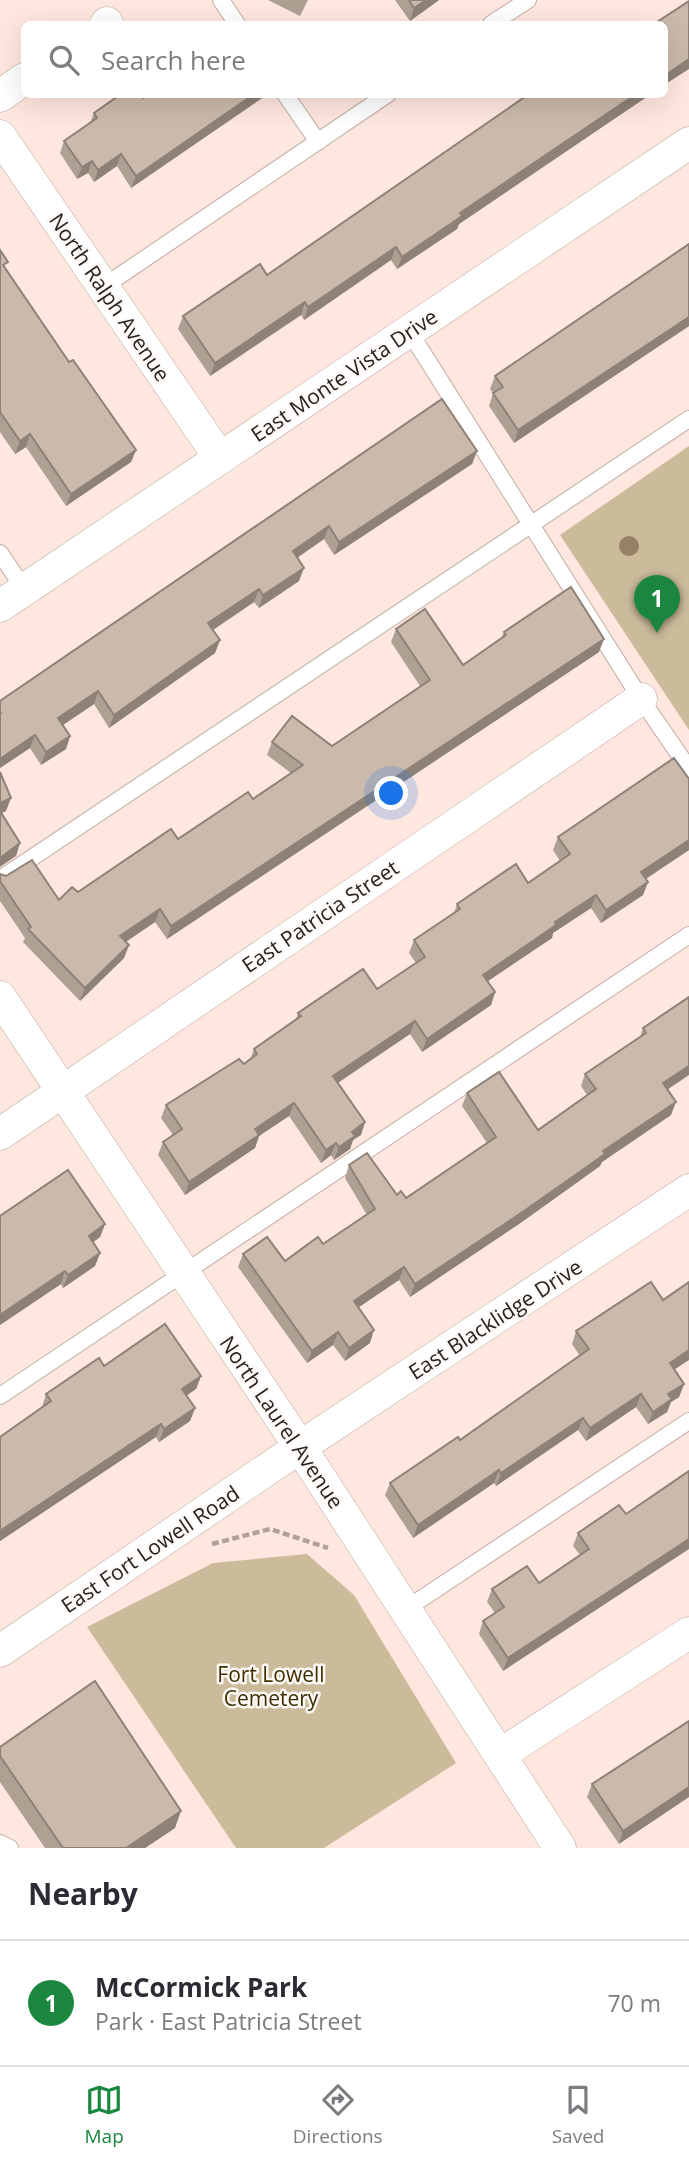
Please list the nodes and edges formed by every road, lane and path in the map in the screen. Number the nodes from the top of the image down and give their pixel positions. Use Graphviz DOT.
graph roads {
  1 [pos="220,0"];
  2 [pos="528,0"];
  3 [pos="235,21"];
  4 [pos="496,21"];
  5 [pos="21,81"];
  6 [pos="0,96"];
  7 [pos="288,98"];
  8 [pos="382,98"];
  9 [pos="0,136"];
  10 [pos="318,142"];
  11 [pos="689,144"];
  12 [pos="103,287"];
  13 [pos="409,331"];
  14 [pos="689,419"];
  15 [pos="220,458"];
  16 [pos="532,524"];
  17 [pos="0,552"];
  18 [pos="12,598"];
  19 [pos="641,699"];
  20 [pos="689,769"];
  21 [pos="0,879"];
  22 [pos="689,935"];
  23 [pos="0,997"];
  24 [pos="61,1093"];
  25 [pos="0,1133"];
  26 [pos="689,1190"];
  27 [pos="183,1274"];
  28 [pos="0,1396"];
  29 [pos="689,1421"];
  30 [pos="300,1447"];
  31 [pos="202,1547"];
  32 [pos="333,1553"];
  33 [pos="406,1609"];
  34 [pos="689,1633"];
  35 [pos="0,1651"];
  36 [pos="501,1754"];
  37 [pos="0,1843"];
  38 [pos="10,1848"];
  39 [pos="561,1848"];
  1 -- 3 [label="lane"];
  2 -- 4 [label="lane"];
  5 -- 6 [label="street"];
  7 -- 10 [label="lane"];
  8 -- 10 [label="lane"];
  9 -- 12 [label="street, North Ralph Avenue"];
  10 -- 12 [label="lane"];
  11 -- 13 [label="street, East Monte Vista Drive"];
  12 -- 15 [label="street, North Ralph Avenue"];
  13 -- 15 [label="street, East Monte Vista Drive"];
  13 -- 16 [label="lane"];
  14 -- 16 [label="lane"];
  15 -- 18 [label="street, East Monte Vista Drive"];
  16 -- 19 [label="lane"];
  16 -- 21 [label="lane"];
  17 -- 18 [label="lane"];
  19 -- 20 [label="lane"];
  19 -- 24 [label="street, East Patricia Street"];
  22 -- 27 [label="lane"];
  23 -- 24 [label="street, North Laurel Avenue"];
  24 -- 25 [label="street, East Patricia Street"];
  24 -- 27 [label="street, North Laurel Avenue"];
  26 -- 30 [label="street, East Blacklidge Drive"];
  27 -- 28 [label="lane"];
  27 -- 30 [label="street, North Laurel Avenue"];
  29 -- 33 [label="lane"];
  30 -- 33 [label="street, North Laurel Avenue"];
  30 -- 35 [label="street, East Fort Lowell Road"];
  31 -- 32 [label="path"];
  33 -- 36 [label="street, North Laurel Avenue"];
  34 -- 36 [label="street"];
  36 -- 39 [label="street, North Laurel Avenue"];
  37 -- 38 [label="lane"];
}
